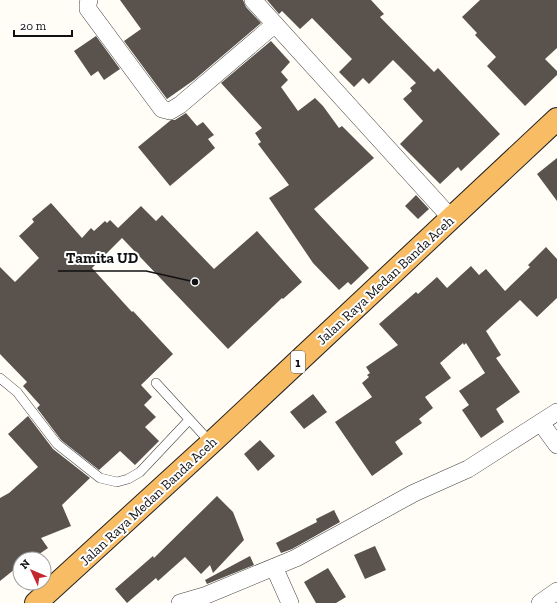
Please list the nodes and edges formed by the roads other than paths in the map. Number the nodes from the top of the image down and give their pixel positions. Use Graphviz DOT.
graph roads {
  1 [pos="89,0"];
  2 [pos="253,0"];
  3 [pos="274,25"];
  4 [pos="557,119"];
  5 [pos="451,218"];
  6 [pos="0,378"];
  7 [pos="156,383"];
  8 [pos="557,412"];
  9 [pos="189,420"];
  10 [pos="541,423"];
  11 [pos="211,443"];
  12 [pos="557,445"];
  13 [pos="274,567"];
  14 [pos="557,591"];
  15 [pos="36,603"];
  16 [pos="180,603"];
  17 [pos="290,603"];
  18 [pos="540,603"];
  1 -- 3 [label="street"];
  2 -- 3 [label="street"];
  3 -- 5 [label="street"];
  4 -- 5 [label="highway, Jalan Raya Medan Banda Aceh / 1"];
  5 -- 11 [label="highway, Jalan Raya Medan Banda Aceh / 1"];
  6 -- 9 [label="lane"];
  7 -- 9 [label="lane"];
  8 -- 10 [label="street"];
  9 -- 11 [label="lane"];
  10 -- 12 [label="street"];
  10 -- 13 [label="street"];
  11 -- 15 [label="highway, Jalan Raya Medan Banda Aceh / 1"];
  13 -- 16 [label="street"];
  13 -- 17 [label="street"];
  14 -- 18 [label="street"];
}
